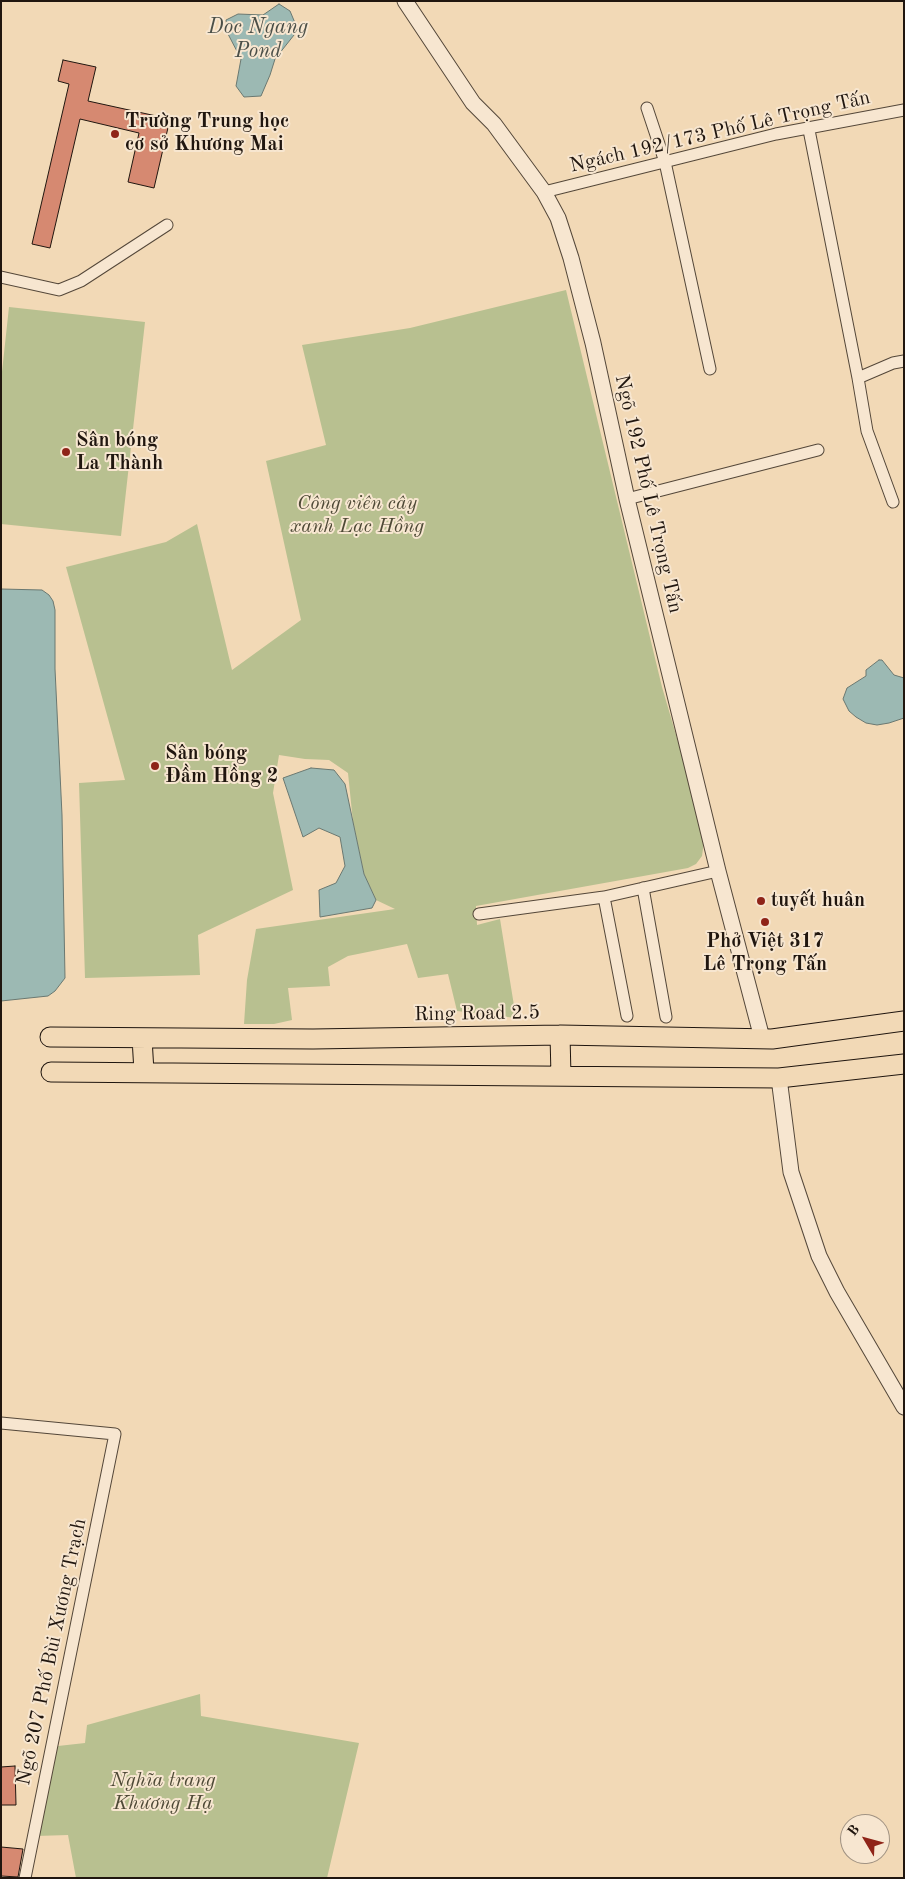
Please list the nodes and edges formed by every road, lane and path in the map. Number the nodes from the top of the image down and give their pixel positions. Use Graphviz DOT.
graph roads {
  1 [pos="405,1"];
  2 [pos="647,108"];
  3 [pos="904,110"];
  4 [pos="809,130"];
  5 [pos="665,162"];
  6 [pos="544,192"];
  7 [pos="167,225"];
  8 [pos="1,277"];
  9 [pos="904,361"];
  10 [pos="710,369"];
  11 [pos="858,378"];
  12 [pos="818,450"];
  13 [pos="627,499"];
  14 [pos="893,502"];
  15 [pos="718,871"];
  16 [pos="643,888"];
  17 [pos="604,897"];
  18 [pos="479,914"];
  19 [pos="627,1016"];
  20 [pos="666,1017"];
  21 [pos="904,1021"];
  22 [pos="560,1035"];
  23 [pos="50,1037"];
  24 [pos="142,1038"];
  25 [pos="762,1038"];
  26 [pos="904,1064"];
  27 [pos="51,1072"];
  28 [pos="144,1072"];
  29 [pos="561,1076"];
  30 [pos="779,1078"];
  31 [pos="904,1407"];
  32 [pos="1,1423"];
  33 [pos="25,1878"];
  1 -- 6 [label="street, Ngõ 192 Phố Lê Trọng Tấn"];
  2 -- 5 [label="street"];
  3 -- 4 [label="street, Ngách 192/173 Phố Lê Trọng Tấn"];
  4 -- 5 [label="street, Ngách 192/173 Phố Lê Trọng Tấn"];
  4 -- 11 [label="street"];
  5 -- 6 [label="street, Ngách 192/173 Phố Lê Trọng Tấn"];
  5 -- 10 [label="street"];
  6 -- 13 [label="street, Ngõ 192 Phố Lê Trọng Tấn"];
  7 -- 8 [label="street"];
  9 -- 11 [label="street"];
  11 -- 14 [label="street"];
  12 -- 13 [label="street"];
  13 -- 15 [label="street, Ngõ 192 Phố Lê Trọng Tấn"];
  15 -- 16 [label="street"];
  15 -- 25 [label="street, Ngõ 192 Phố Lê Trọng Tấn"];
  16 -- 17 [label="street"];
  16 -- 20 [label="street"];
  17 -- 18 [label="street"];
  17 -- 19 [label="street"];
  21 -- 25 [label="main road, Ring Road 2.5"];
  22 -- 24 [label="main road, Ring Road 2.5"];
  22 -- 25 [label="main road, Ring Road 2.5"];
  22 -- 29 [label="main road"];
  23 -- 24 [label="main road, Ring Road 2.5"];
  24 -- 28 [label="main road"];
  26 -- 30 [label="main road"];
  27 -- 28 [label="main road"];
  28 -- 29 [label="main road"];
  29 -- 30 [label="main road"];
  30 -- 31 [label="street"];
  32 -- 33 [label="street, Ngõ 207 Phố Bùi Xương Trạch"];
}
